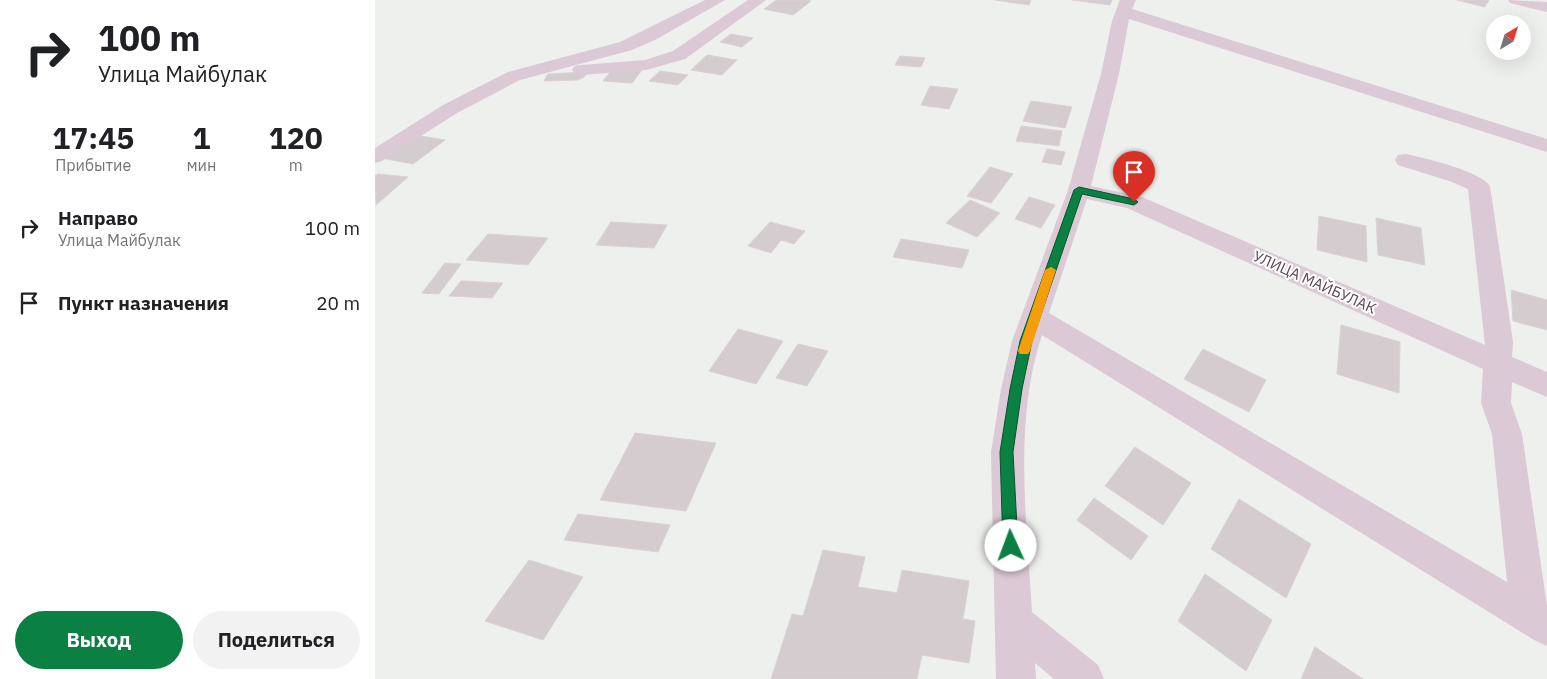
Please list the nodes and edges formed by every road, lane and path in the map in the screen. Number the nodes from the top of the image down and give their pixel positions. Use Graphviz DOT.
graph roads {
  1 [pos="717,0"];
  2 [pos="758,0"];
  3 [pos="1516,0"];
  4 [pos="1126,6"];
  5 [pos="1547,8"];
  6 [pos="697,11"];
  7 [pos="716,31"];
  8 [pos="625,46"];
  9 [pos="602,68"];
  10 [pos="514,76"];
  11 [pos="1547,146"];
  12 [pos="375,157"];
  13 [pos="1406,160"];
  14 [pos="1079,190"];
  15 [pos="1034,317"];
  16 [pos="1499,363"];
  17 [pos="1547,384"];
  18 [pos="1014,621"];
  19 [pos="1538,622"];
  20 [pos="1016,679"];
  21 [pos="1084,679"];
  1 -- 6 [label="street"];
  2 -- 7 [label="street"];
  3 -- 5 [label="street"];
  4 -- 11 [label="street"];
  4 -- 14 [label="street"];
  6 -- 7 [label="street"];
  6 -- 8 [label="street"];
  7 -- 9 [label="street"];
  8 -- 9 [label="street"];
  8 -- 10 [label="street"];
  9 -- 10 [label="street"];
  10 -- 12 [label="street"];
  13 -- 16 [label="street"];
  14 -- 15 [label="street"];
  14 -- 16 [label="street, УЛИЦА МАЙБУЛАК"];
  15 -- 18 [label="street"];
  15 -- 19 [label="street"];
  16 -- 17 [label="street, УЛИЦА МАЙБУЛАК"];
  16 -- 19 [label="street"];
  18 -- 20 [label="street"];
  18 -- 21 [label="street"];
}
